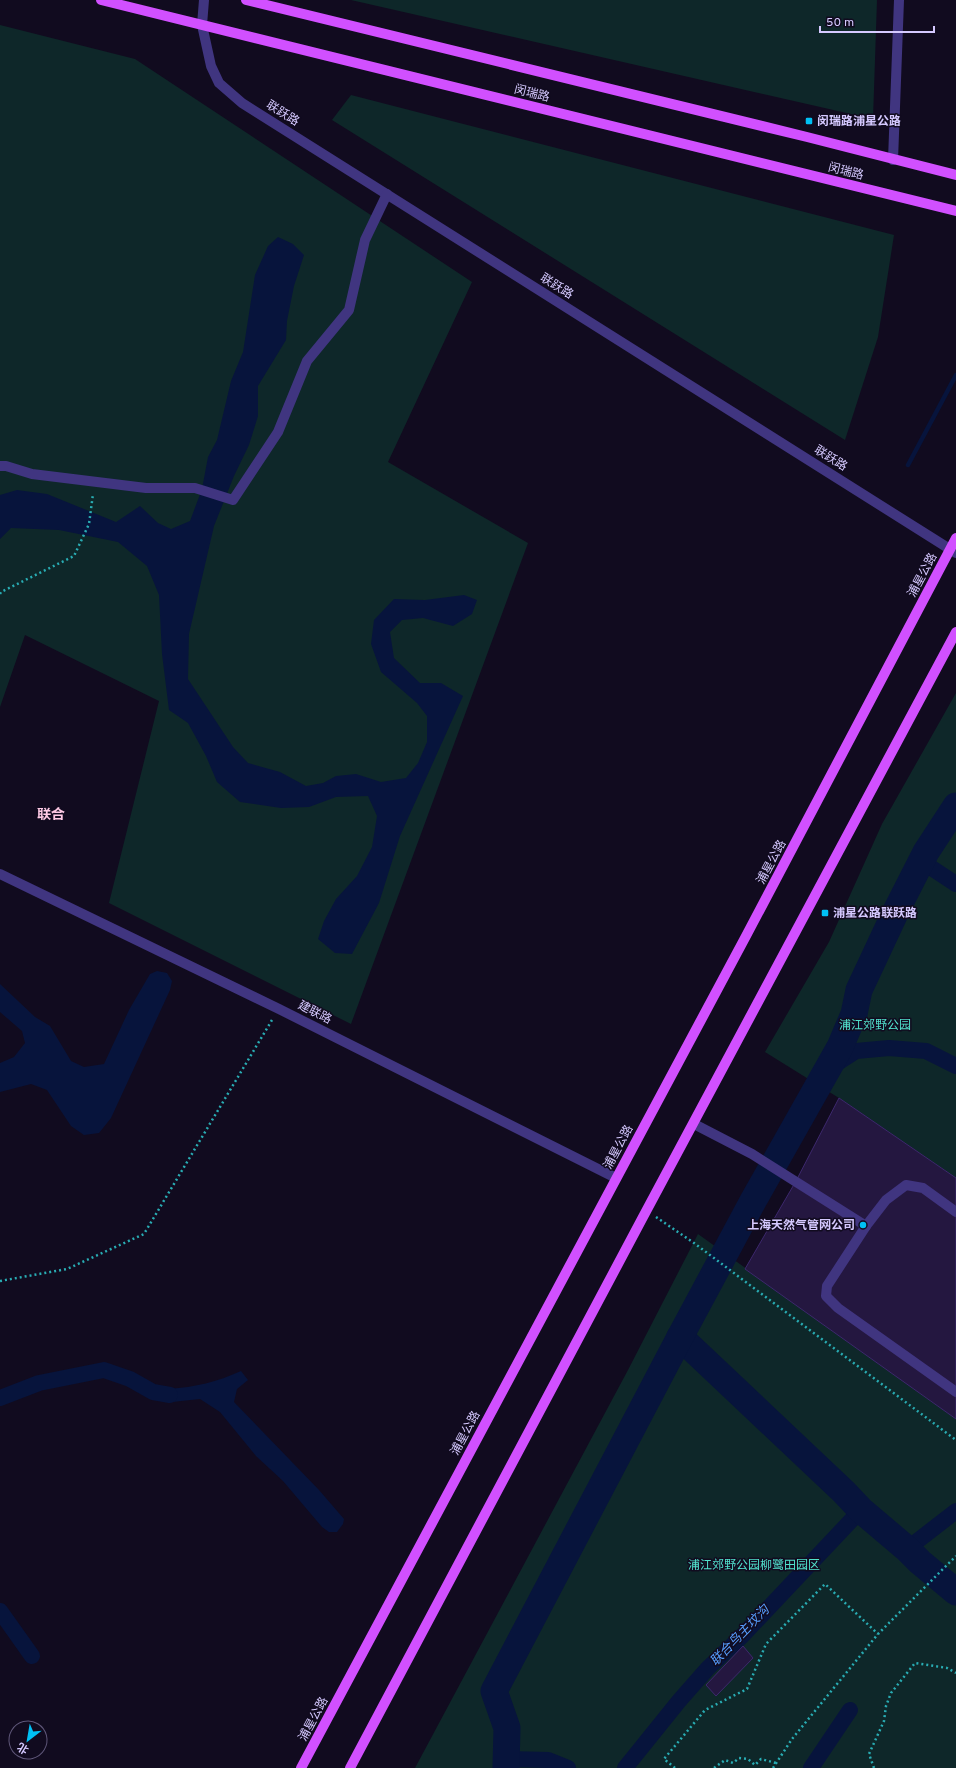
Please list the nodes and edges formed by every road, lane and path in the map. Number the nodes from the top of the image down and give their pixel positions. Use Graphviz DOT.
graph roads {
  1 [pos="101,0"];
  2 [pos="204,0"];
  3 [pos="246,0"];
  4 [pos="899,0"];
  5 [pos="202,25"];
  6 [pos="893,160"];
  7 [pos="956,176"];
  8 [pos="386,194"];
  9 [pos="956,211"];
  10 [pos="0,466"];
  11 [pos="95,482"];
  12 [pos="956,538"];
  13 [pos="954,548"];
  14 [pos="0,594"];
  15 [pos="956,632"];
  16 [pos="0,874"];
  17 [pos="279,1009"];
  18 [pos="694,1124"];
  19 [pos="616,1178"];
  20 [pos="648,1211"];
  21 [pos="956,1212"];
  22 [pos="866,1226"];
  23 [pos="0,1281"];
  24 [pos="956,1392"];
  25 [pos="956,1440"];
  26 [pos="956,1556"];
  27 [pos="878,1634"];
  28 [pos="956,1673"];
  29 [pos="776,1763"];
  30 [pos="301,1768"];
  31 [pos="350,1768"];
  32 [pos="675,1768"];
  33 [pos="714,1768"];
  34 [pos="773,1768"];
  35 [pos="874,1768"];
  1 -- 5 [label="main road, 闵瑞路"];
  2 -- 5 [label="street, 联跃路"];
  3 -- 6 [label="main road, 闵瑞路"];
  4 -- 6 [label="street"];
  5 -- 8 [label="street, 联跃路"];
  5 -- 9 [label="main road, 闵瑞路"];
  6 -- 7 [label="main road, 闵瑞路"];
  8 -- 11 [label="street"];
  8 -- 13 [label="street, 联跃路"];
  10 -- 11 [label="street"];
  11 -- 14 [label="path"];
  12 -- 13 [label="main road, 浦星公路"];
  13 -- 19 [label="main road, 浦星公路"];
  15 -- 18 [label="main road"];
  16 -- 17 [label="street, 建联路"];
  17 -- 19 [label="street, 建联路"];
  17 -- 23 [label="path"];
  18 -- 20 [label="main road"];
  18 -- 22 [label="street"];
  19 -- 30 [label="main road, 浦星公路"];
  20 -- 25 [label="path"];
  20 -- 31 [label="main road"];
  21 -- 22 [label="street"];
  22 -- 24 [label="street"];
  26 -- 27 [label="path"];
  27 -- 29 [label="path"];
  27 -- 32 [label="path"];
  28 -- 35 [label="path"];
  29 -- 33 [label="path"];
  29 -- 34 [label="path"];
}
